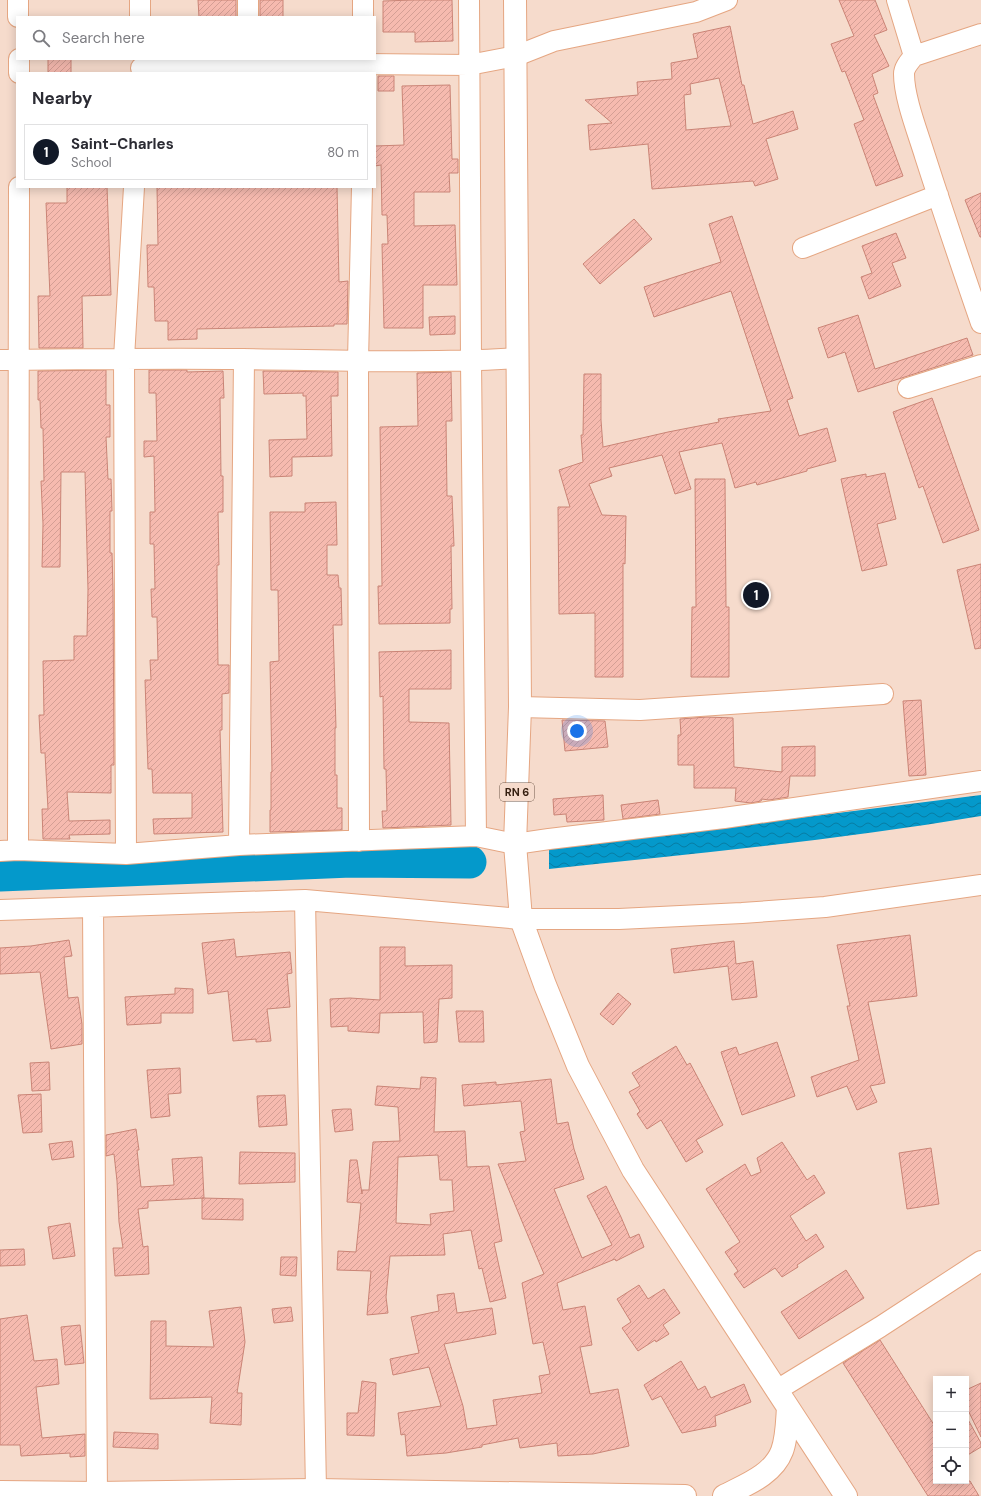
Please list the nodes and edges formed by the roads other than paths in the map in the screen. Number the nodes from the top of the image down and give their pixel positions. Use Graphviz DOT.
graph roads {
  1 [pos="18,0"];
  2 [pos="140,0"];
  3 [pos="248,0"];
  4 [pos="363,0"];
  5 [pos="469,0"];
  6 [pos="515,0"];
  7 [pos="727,0"];
  8 [pos="897,0"];
  9 [pos="18,16"];
  10 [pos="140,16"];
  11 [pos="248,16"];
  12 [pos="363,16"];
  13 [pos="981,34"];
  14 [pos="516,56"];
  15 [pos="914,56"];
  16 [pos="19,60"];
  17 [pos="248,63"];
  18 [pos="364,65"];
  19 [pos="469,65"];
  20 [pos="141,67"];
  21 [pos="19,72"];
  22 [pos="19,188"];
  23 [pos="134,188"];
  24 [pos="362,188"];
  25 [pos="938,195"];
  26 [pos="803,248"];
  27 [pos="981,323"];
  28 [pos="124,358"];
  29 [pos="518,358"];
  30 [pos="244,359"];
  31 [pos="10,360"];
  32 [pos="358,361"];
  33 [pos="471,361"];
  34 [pos="981,365"];
  35 [pos="908,388"];
  36 [pos="884,694"];
  37 [pos="520,707"];
  38 [pos="981,781"];
  39 [pos="476,836"];
  40 [pos="359,841"];
  41 [pos="515,844"];
  42 [pos="239,845"];
  43 [pos="9,850"];
  44 [pos="126,854"];
  45 [pos="981,885"];
  46 [pos="305,900"];
  47 [pos="93,908"];
  48 [pos="0,910"];
  49 [pos="521,919"];
  50 [pos="981,1261"];
  51 [pos="783,1399"];
  52 [pos="316,1490"];
  53 [pos="0,1492"];
  54 [pos="97,1495"];
  55 [pos="685,1496"];
  56 [pos="724,1496"];
  57 [pos="846,1496"];
  1 -- 9 [label="street"];
  2 -- 10 [label="street"];
  3 -- 11 [label="street"];
  4 -- 12 [label="street"];
  5 -- 19 [label="street"];
  6 -- 14 [label="main road, RN 6"];
  7 -- 14 [label="street"];
  8 -- 15 [label="street"];
  13 -- 15 [label="street"];
  14 -- 19 [label="street"];
  14 -- 29 [label="main road, RN 6"];
  15 -- 25 [label="street"];
  16 -- 21 [label="street"];
  17 -- 18 [label="street"];
  17 -- 20 [label="street"];
  18 -- 19 [label="street"];
  19 -- 33 [label="street"];
  22 -- 31 [label="street"];
  23 -- 28 [label="street"];
  24 -- 32 [label="street"];
  25 -- 26 [label="street"];
  25 -- 27 [label="street"];
  28 -- 30 [label="street"];
  28 -- 31 [label="street"];
  28 -- 44 [label="street"];
  29 -- 33 [label="street"];
  29 -- 37 [label="main road, RN 6"];
  30 -- 32 [label="street"];
  30 -- 42 [label="street"];
  31 -- 43 [label="street"];
  32 -- 33 [label="street"];
  32 -- 40 [label="street"];
  33 -- 39 [label="street"];
  34 -- 35 [label="street"];
  36 -- 37 [label="street"];
  37 -- 41 [label="main road, RN 6"];
  38 -- 41 [label="street"];
  39 -- 40 [label="street"];
  39 -- 41 [label="street"];
  40 -- 42 [label="street"];
  41 -- 49 [label="main road, RN 6"];
  42 -- 44 [label="street"];
  43 -- 44 [label="street"];
  45 -- 49 [label="street"];
  46 -- 47 [label="street"];
  46 -- 49 [label="street"];
  46 -- 52 [label="street"];
  47 -- 48 [label="street"];
  47 -- 54 [label="street"];
  49 -- 51 [label="main road, RN 6"];
  50 -- 51 [label="street"];
  51 -- 56 [label="main road"];
  51 -- 57 [label="main road, RN 6"];
  52 -- 54 [label="main road"];
  52 -- 55 [label="main road"];
  53 -- 54 [label="main road"];
}
